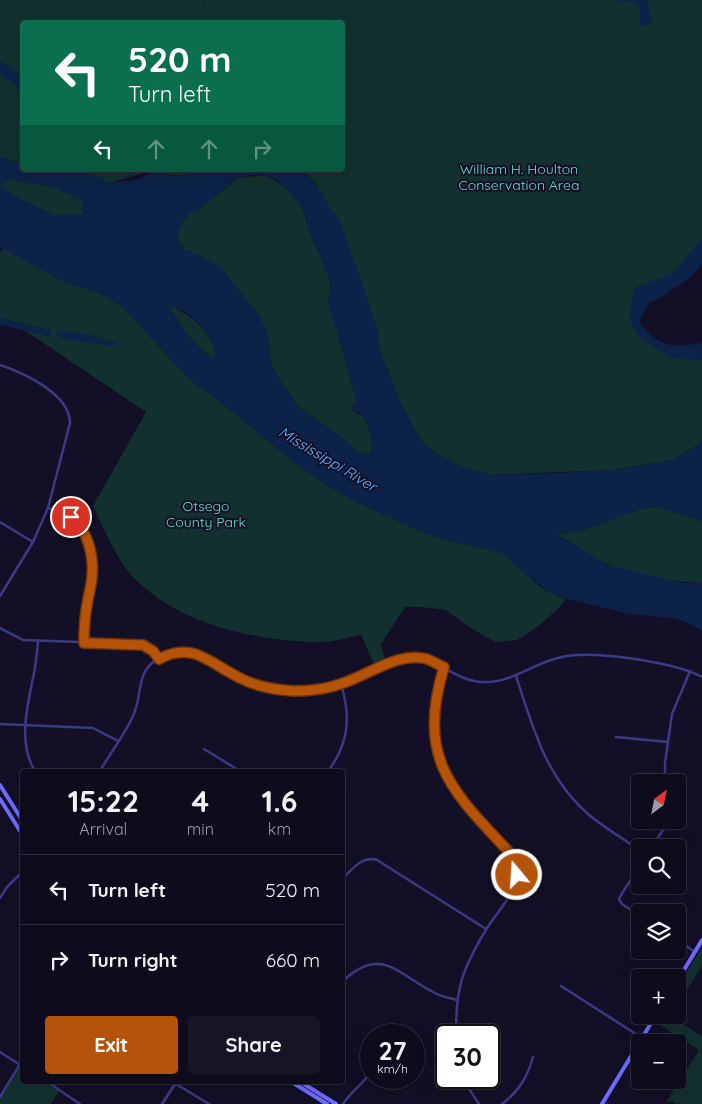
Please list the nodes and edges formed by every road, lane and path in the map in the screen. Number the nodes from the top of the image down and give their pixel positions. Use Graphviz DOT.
graph roads {
  1 [pos="0,365"];
  2 [pos="48,508"];
  3 [pos="0,522"];
  4 [pos="33,542"];
  5 [pos="0,596"];
  6 [pos="0,628"];
  7 [pos="38,642"];
  8 [pos="84,643"];
  9 [pos="159,659"];
  10 [pos="444,667"];
  11 [pos="690,672"];
  12 [pos="516,676"];
  13 [pos="702,677"];
  14 [pos="341,684"];
  15 [pos="0,724"];
  16 [pos="26,726"];
  17 [pos="616,737"];
  18 [pos="118,741"];
  19 [pos="668,742"];
  20 [pos="204,749"];
  21 [pos="33,769"];
  22 [pos="101,769"];
  23 [pos="237,769"];
  24 [pos="329,769"];
  25 [pos="665,774"];
  26 [pos="0,785"];
  27 [pos="0,798"];
  28 [pos="20,817"];
  29 [pos="20,831"];
  30 [pos="631,844"];
  31 [pos="20,874"];
  32 [pos="345,876"];
  33 [pos="631,878"];
  34 [pos="0,898"];
  35 [pos="631,910"];
  36 [pos="486,929"];
  37 [pos="702,940"];
  38 [pos="686,946"];
  39 [pos="695,952"];
  40 [pos="685,969"];
  41 [pos="345,980"];
  42 [pos="561,986"];
  43 [pos="457,1000"];
  44 [pos="456,1024"];
  45 [pos="636,1034"];
  46 [pos="0,1052"];
  47 [pos="631,1056"];
  48 [pos="533,1057"];
  49 [pos="20,1065"];
  50 [pos="20,1067"];
  51 [pos="50,1084"];
  52 [pos="175,1084"];
  53 [pos="179,1084"];
  54 [pos="295,1084"];
  55 [pos="304,1084"];
  56 [pos="360,1084"];
  57 [pos="469,1089"];
  58 [pos="0,1096"];
  59 [pos="80,1104"];
  60 [pos="162,1104"];
  61 [pos="209,1104"];
  62 [pos="327,1104"];
  63 [pos="336,1104"];
  64 [pos="343,1104"];
  65 [pos="479,1104"];
  66 [pos="502,1104"];
  67 [pos="602,1104"];
  1 -- 2 [label="street"];
  2 -- 4 [label="street"];
  2 -- 8 [label="street"];
  3 -- 4 [label="street"];
  4 -- 5 [label="street"];
  6 -- 7 [label="street"];
  7 -- 8 [label="street"];
  7 -- 16 [label="street"];
  8 -- 9 [label="street"];
  9 -- 14 [label="street"];
  9 -- 18 [label="street"];
  10 -- 12 [label="street"];
  10 -- 14 [label="street"];
  10 -- 36 [label="street"];
  11 -- 12 [label="street"];
  11 -- 13 [label="street"];
  11 -- 19 [label="street"];
  12 -- 30 [label="street"];
  14 -- 24 [label="street"];
  15 -- 16 [label="street"];
  16 -- 18 [label="street"];
  16 -- 21 [label="street"];
  17 -- 19 [label="street"];
  18 -- 22 [label="street"];
  19 -- 25 [label="street"];
  20 -- 23 [label="street"];
  26 -- 28 [label="main road"];
  27 -- 29 [label="main road"];
  31 -- 34 [label="street"];
  32 -- 36 [label="street"];
  33 -- 35 [label="street"];
  36 -- 43 [label="street"];
  37 -- 39 [label="main road"];
  38 -- 39 [label="street"];
  39 -- 40 [label="main road"];
  41 -- 43 [label="street"];
  42 -- 45 [label="street"];
  43 -- 44 [label="street"];
  46 -- 49 [label="street"];
  47 -- 67 [label="main road"];
  48 -- 66 [label="street"];
  50 -- 58 [label="street"];
  51 -- 59 [label="street"];
  52 -- 60 [label="street"];
  53 -- 61 [label="street"];
  54 -- 62 [label="main road"];
  55 -- 63 [label="main road"];
  56 -- 64 [label="street"];
  57 -- 65 [label="street"];
}
